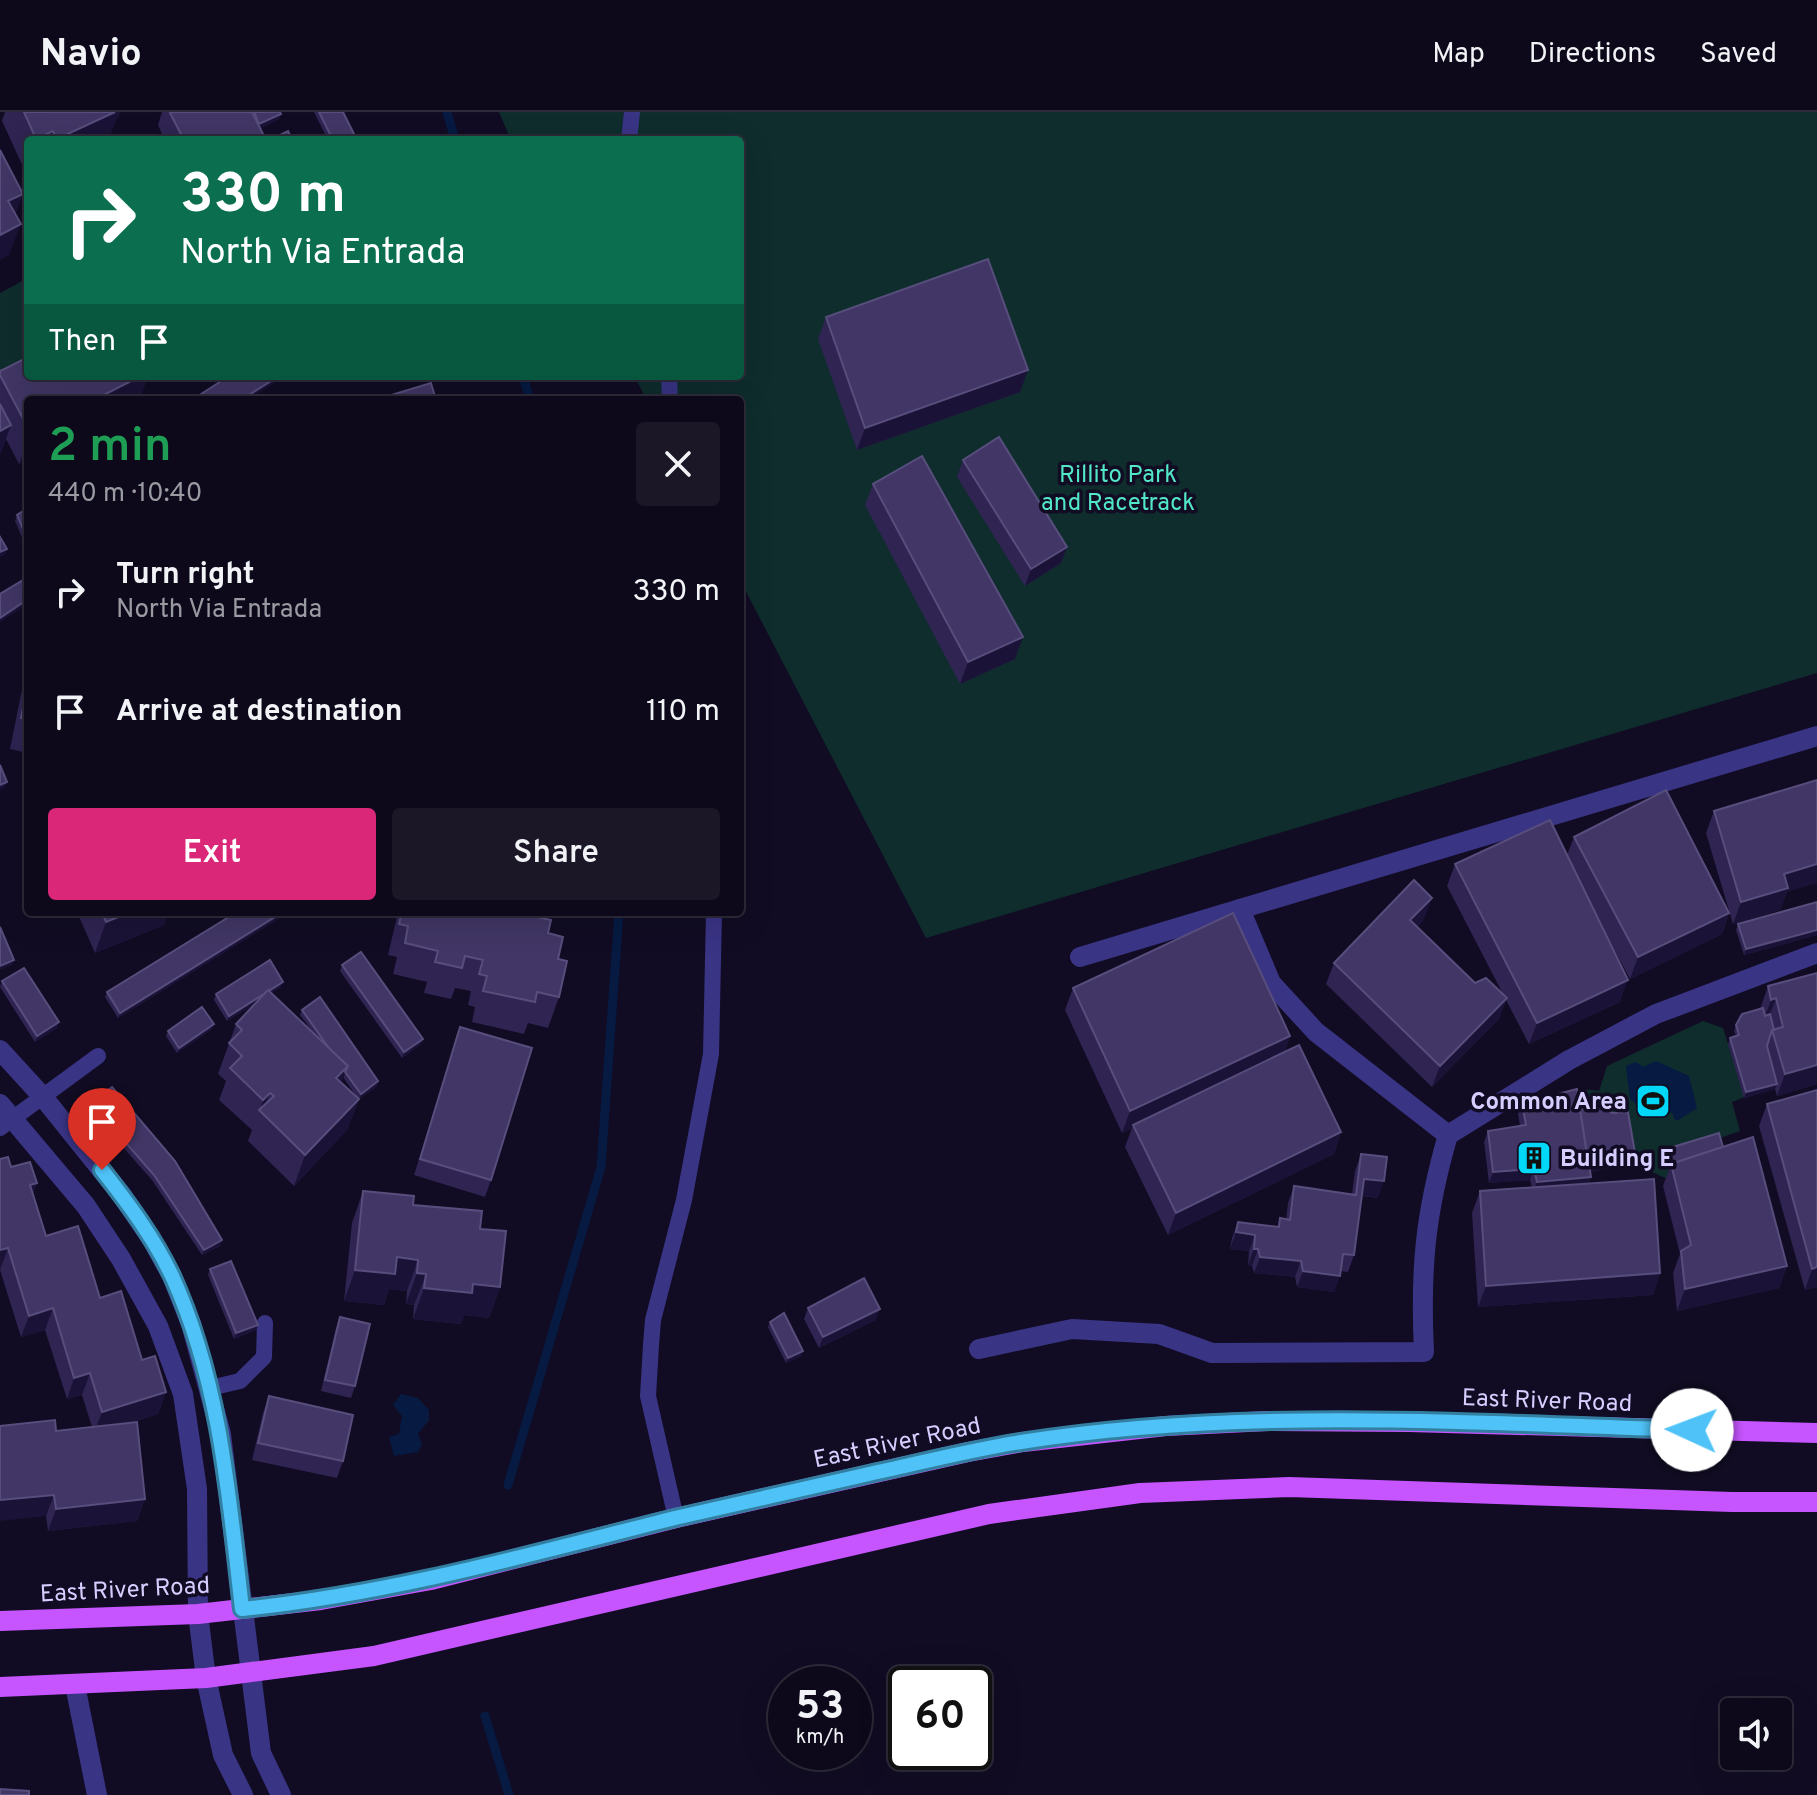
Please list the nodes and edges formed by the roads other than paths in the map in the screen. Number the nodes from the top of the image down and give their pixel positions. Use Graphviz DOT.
graph roads {
  1 [pos="632,112"];
  2 [pos="629,136"];
  3 [pos="1817,736"];
  4 [pos="1240,909"];
  5 [pos="714,916"];
  6 [pos="1817,953"];
  7 [pos="1080,957"];
  8 [pos="0,1050"];
  9 [pos="98,1056"];
  10 [pos="43,1097"];
  11 [pos="4,1117"];
  12 [pos="1448,1135"];
  13 [pos="265,1323"];
  14 [pos="979,1349"];
  15 [pos="210,1388"];
  16 [pos="1817,1433"];
  17 [pos="1817,1502"];
  18 [pos="676,1518"];
  19 [pos="242,1609"];
  20 [pos="198,1614"];
  21 [pos="0,1621"];
  22 [pos="249,1674"];
  23 [pos="206,1678"];
  24 [pos="75,1685"];
  25 [pos="0,1687"];
  26 [pos="97,1795"];
  27 [pos="243,1795"];
  28 [pos="281,1795"];
  1 -- 2 [label="lane"];
  3 -- 4 [label="street"];
  4 -- 7 [label="street"];
  4 -- 12 [label="street"];
  5 -- 18 [label="lane"];
  6 -- 12 [label="street"];
  8 -- 10 [label="street"];
  9 -- 10 [label="lane"];
  10 -- 11 [label="lane"];
  10 -- 15 [label="street"];
  11 -- 20 [label="street"];
  12 -- 14 [label="street"];
  13 -- 15 [label="lane"];
  15 -- 19 [label="street"];
  16 -- 18 [label="main road, East River Road"];
  17 -- 22 [label="main road"];
  18 -- 19 [label="main road, East River Road"];
  19 -- 20 [label="main road, East River Road"];
  19 -- 22 [label="street"];
  20 -- 21 [label="main road, East River Road"];
  20 -- 23 [label="street"];
  22 -- 23 [label="main road"];
  22 -- 28 [label="street"];
  23 -- 24 [label="main road"];
  23 -- 27 [label="street"];
  24 -- 25 [label="main road"];
  24 -- 26 [label="street"];
}
